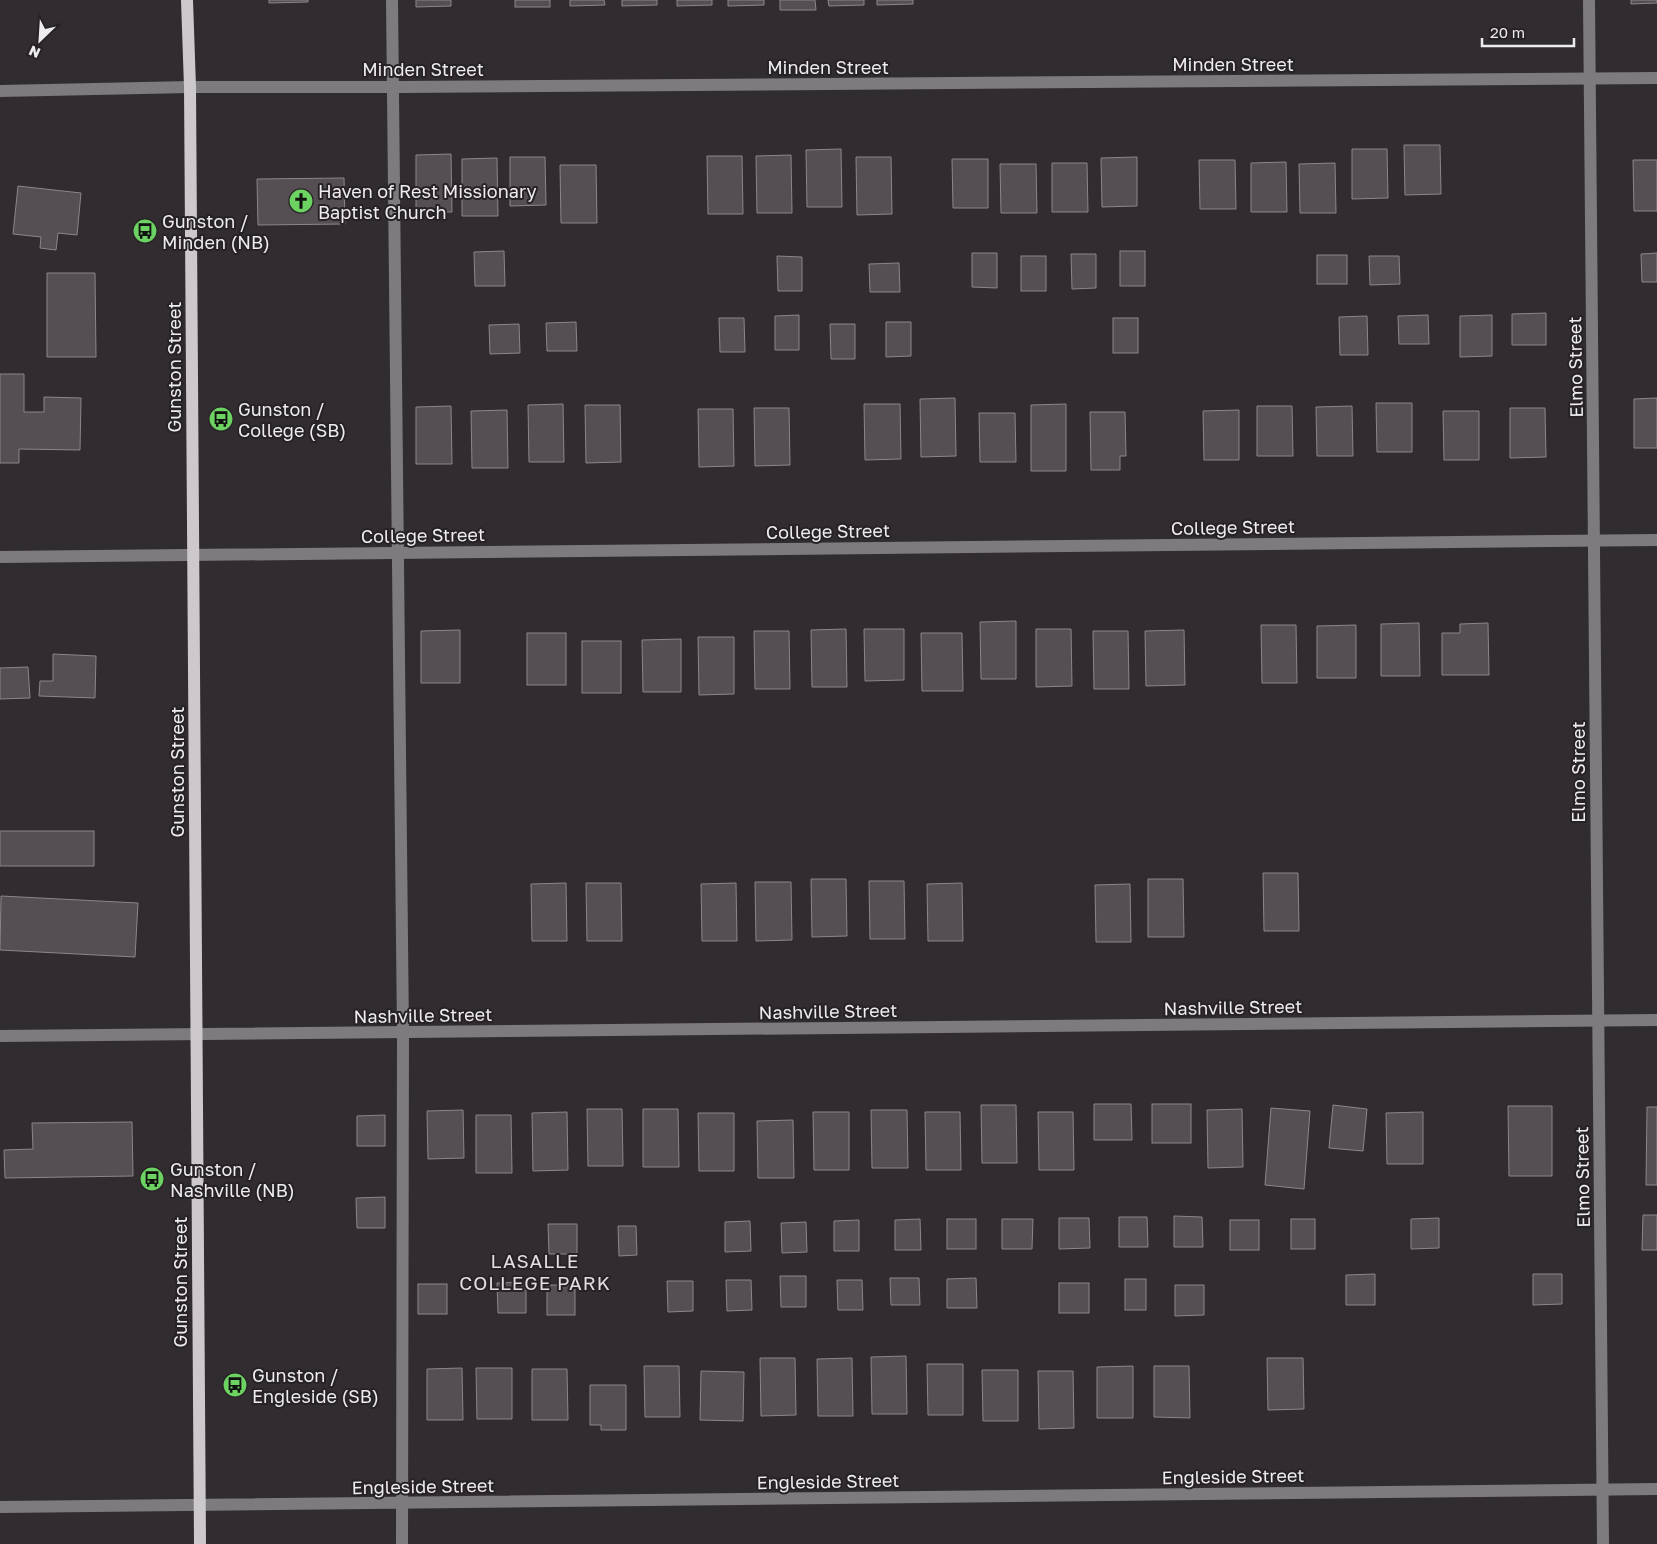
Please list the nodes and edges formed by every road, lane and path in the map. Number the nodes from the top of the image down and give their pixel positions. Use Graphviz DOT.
graph roads {
  1 [pos="187,0"];
  2 [pos="392,0"];
  3 [pos="1589,0"];
  4 [pos="1657,78"];
  5 [pos="1590,79"];
  6 [pos="190,87"];
  7 [pos="392,87"];
  8 [pos="0,91"];
  9 [pos="1657,540"];
  10 [pos="1594,541"];
  11 [pos="397,553"];
  12 [pos="192,555"];
  13 [pos="0,557"];
  14 [pos="1598,1020"];
  15 [pos="1657,1020"];
  16 [pos="403,1033"];
  17 [pos="196,1034"];
  18 [pos="0,1036"];
  19 [pos="1602,1489"];
  20 [pos="1657,1489"];
  21 [pos="402,1504"];
  22 [pos="199,1505"];
  23 [pos="0,1507"];
  24 [pos="200,1544"];
  25 [pos="402,1544"];
  26 [pos="1603,1544"];
  1 -- 6 [label="main road, Gunston Street"];
  2 -- 7 [label="street"];
  3 -- 5 [label="street, Elmo Street"];
  4 -- 5 [label="street, Minden Street"];
  5 -- 7 [label="street, Minden Street"];
  5 -- 10 [label="street, Elmo Street"];
  6 -- 7 [label="street, Minden Street"];
  6 -- 8 [label="street, Minden Street"];
  6 -- 12 [label="main road, Gunston Street"];
  7 -- 11 [label="street"];
  9 -- 10 [label="street, College Street"];
  10 -- 11 [label="street, College Street"];
  10 -- 14 [label="street, Elmo Street"];
  11 -- 12 [label="street, College Street"];
  11 -- 16 [label="street"];
  12 -- 13 [label="street, College Street"];
  12 -- 17 [label="main road, Gunston Street"];
  14 -- 15 [label="street, Nashville Street"];
  14 -- 16 [label="street, Nashville Street"];
  14 -- 19 [label="street, Elmo Street"];
  16 -- 17 [label="street, Nashville Street"];
  16 -- 21 [label="street"];
  17 -- 18 [label="street, Nashville Street"];
  17 -- 22 [label="main road, Gunston Street"];
  19 -- 20 [label="street, Engleside Street"];
  19 -- 21 [label="street, Engleside Street"];
  19 -- 26 [label="street, Elmo Street"];
  21 -- 22 [label="street, Engleside Street"];
  21 -- 25 [label="street"];
  22 -- 23 [label="street, Engleside Street"];
  22 -- 24 [label="main road, Gunston Street"];
}
